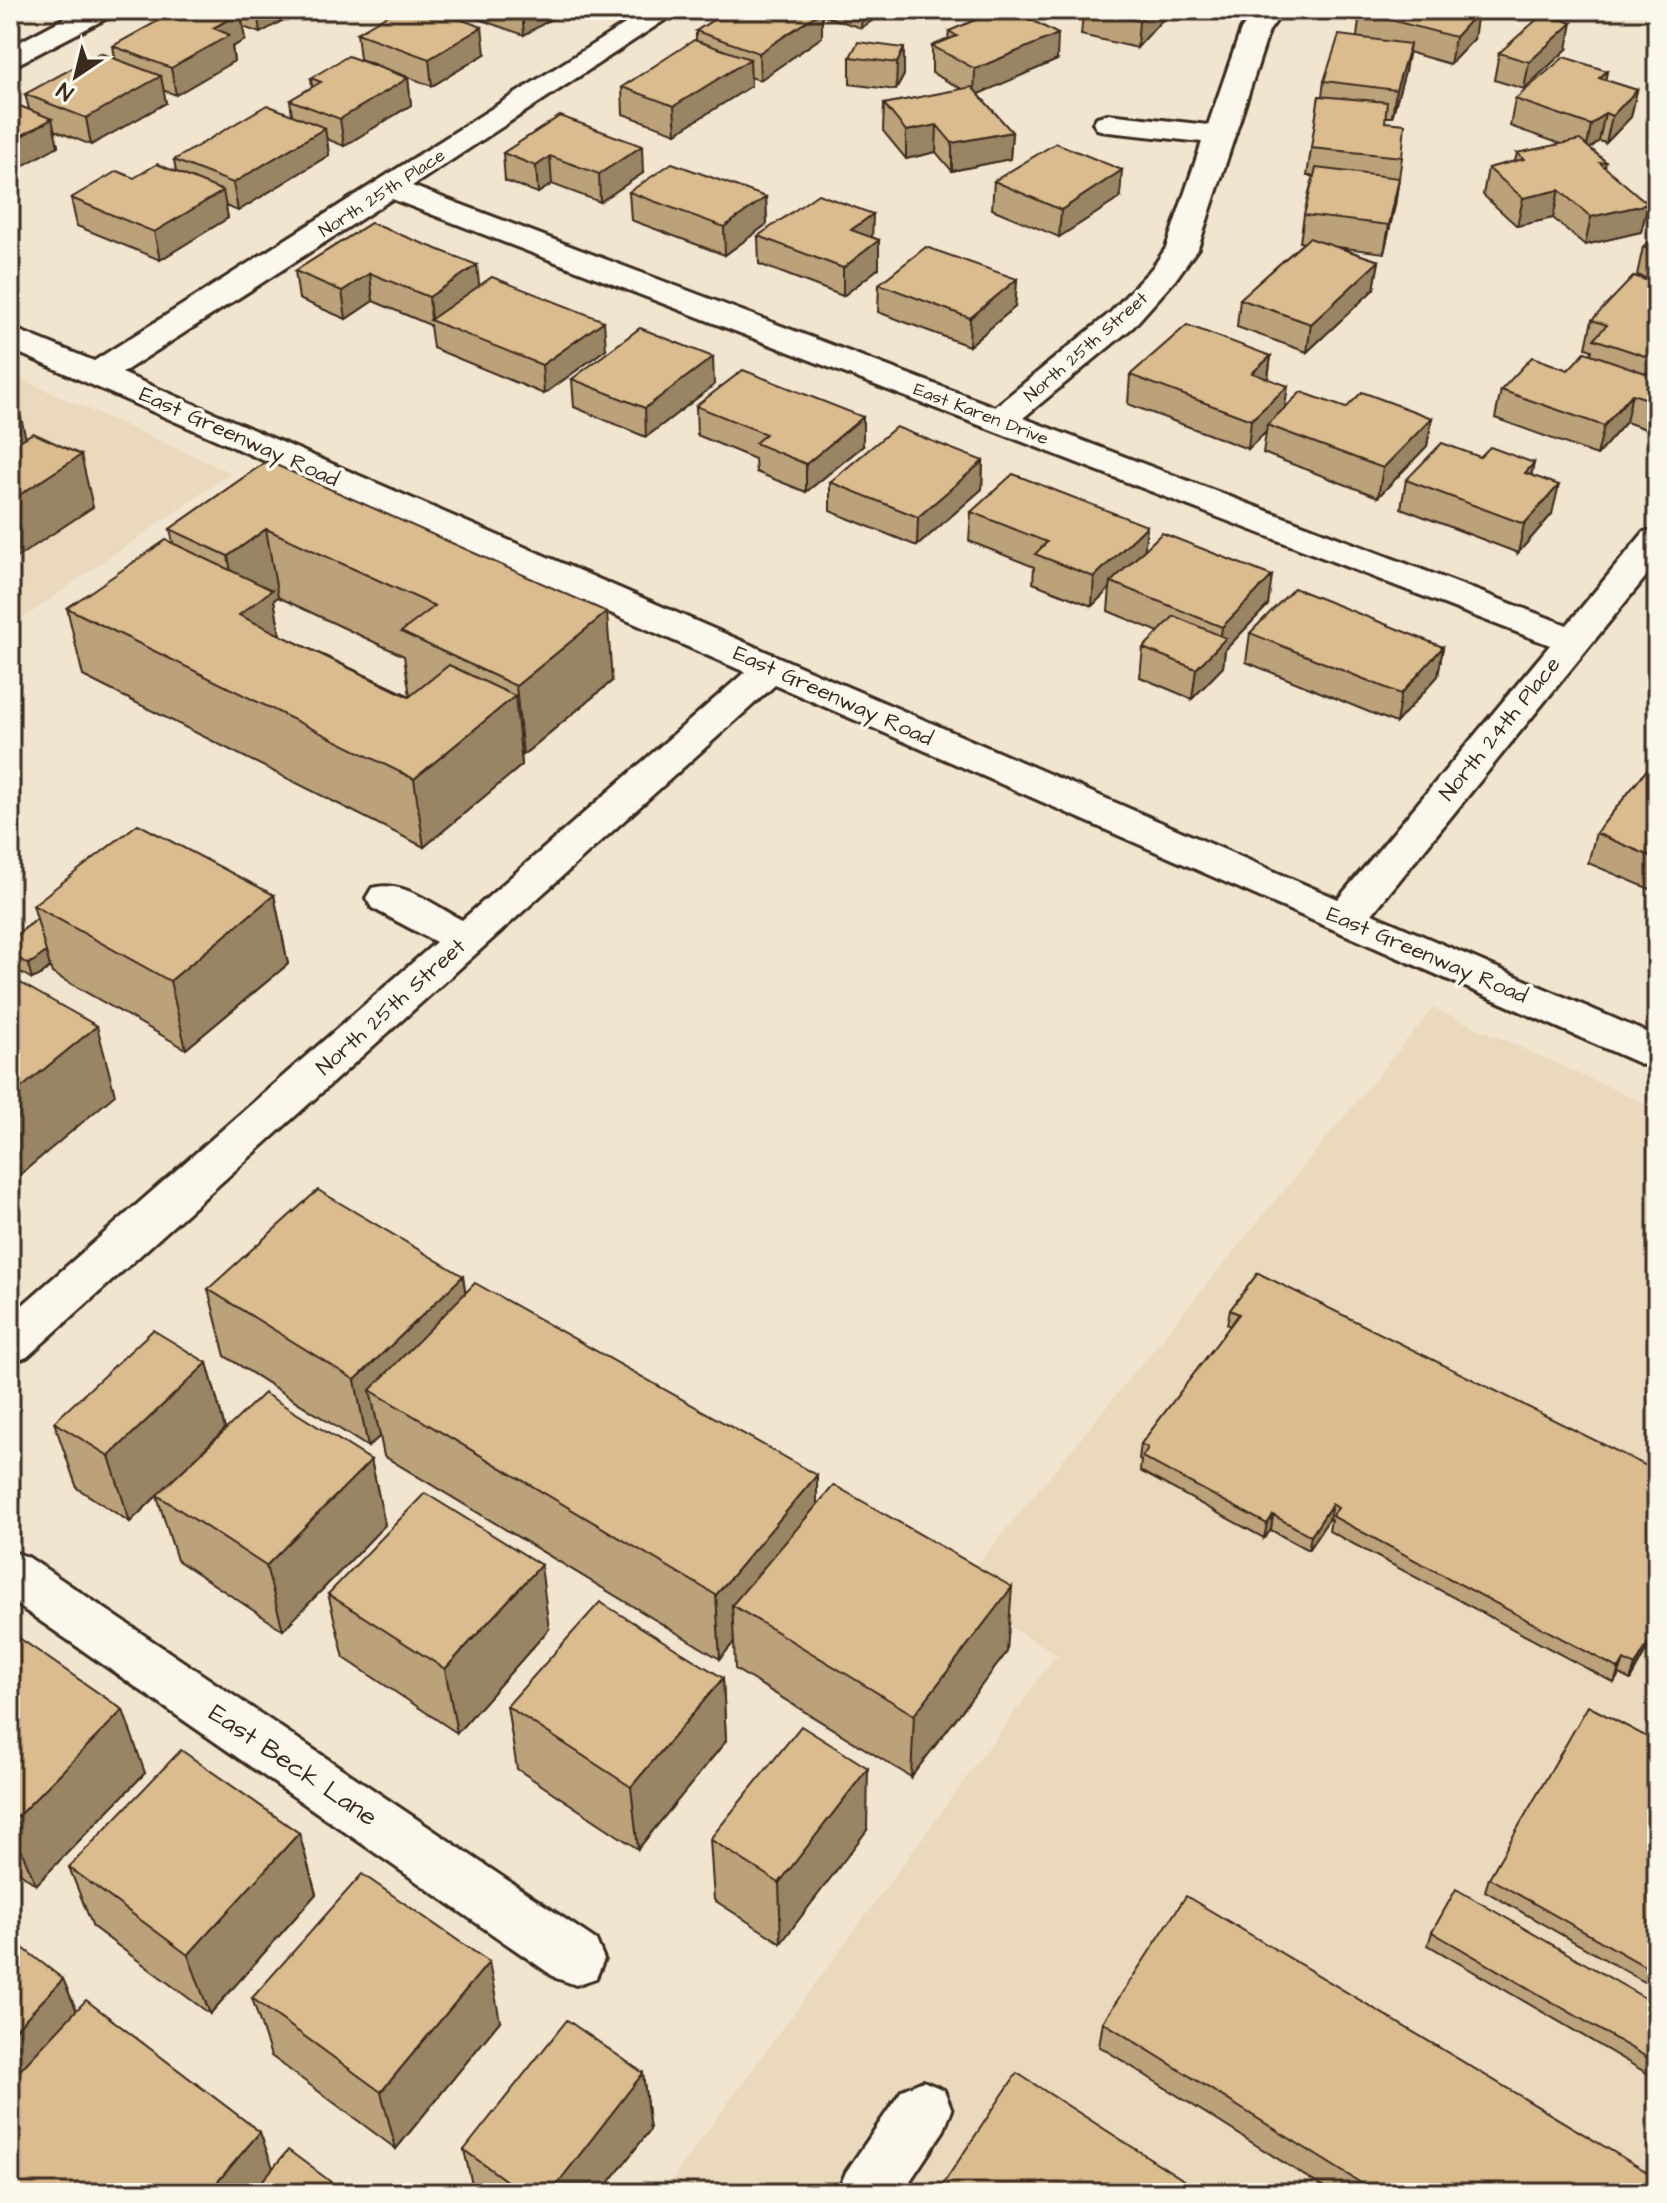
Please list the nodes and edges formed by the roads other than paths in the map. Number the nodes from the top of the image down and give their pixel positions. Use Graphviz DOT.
graph roads {
  1 [pos="101,10"];
  2 [pos="666,10"];
  3 [pos="1270,10"];
  4 [pos="10,59"];
  5 [pos="1108,123"];
  6 [pos="1217,135"];
  7 [pos="390,188"];
  8 [pos="10,337"];
  9 [pos="96,375"];
  10 [pos="999,421"];
  11 [pos="327,476"];
  12 [pos="296,498"];
  13 [pos="1657,540"];
  14 [pos="1572,640"];
  15 [pos="771,669"];
  16 [pos="387,898"];
  17 [pos="1345,919"];
  18 [pos="465,940"];
  19 [pos="1657,1055"];
  20 [pos="10,1344"];
  21 [pos="10,1572"];
  22 [pos="576,1959"];
  23 [pos="923,2110"];
  24 [pos="867,2193"];
  1 -- 4 [label="street"];
  2 -- 7 [label="street, North 25th Place"];
  3 -- 6 [label="street, North 25th Street"];
  5 -- 6 [label="street"];
  6 -- 10 [label="street, North 25th Street"];
  7 -- 9 [label="street, North 25th Place"];
  7 -- 10 [label="street, East Karen Drive"];
  8 -- 9 [label="street, East Greenway Road"];
  9 -- 11 [label="street, East Greenway Road"];
  10 -- 14 [label="street, East Karen Drive"];
  11 -- 12 [label="street"];
  11 -- 15 [label="street, East Greenway Road"];
  13 -- 14 [label="street, North 24th Place"];
  14 -- 17 [label="street, North 24th Place"];
  15 -- 17 [label="street, East Greenway Road"];
  15 -- 18 [label="street, North 25th Street"];
  16 -- 18 [label="street"];
  17 -- 19 [label="street, East Greenway Road"];
  18 -- 20 [label="street, North 25th Street"];
  21 -- 22 [label="street, East Beck Lane"];
  23 -- 24 [label="street"];
}
